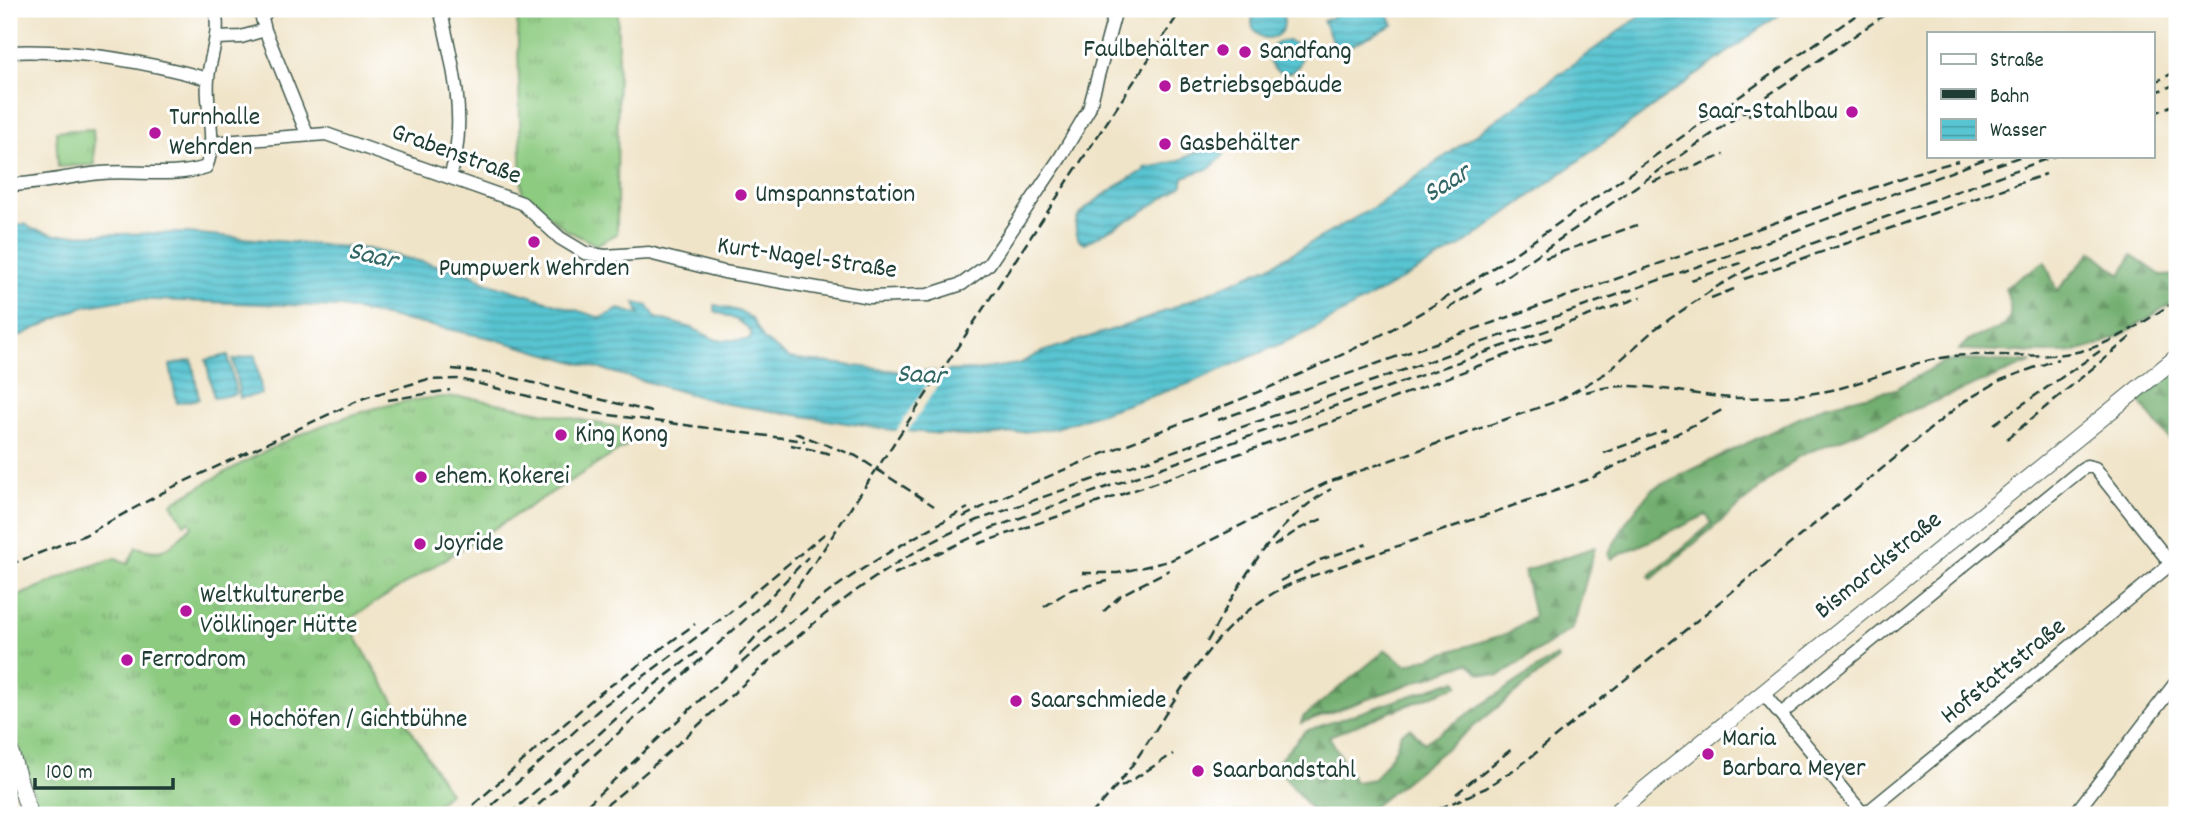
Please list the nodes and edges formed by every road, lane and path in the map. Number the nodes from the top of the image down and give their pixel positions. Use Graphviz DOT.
graph roads {
  1 [pos="215,9"];
  2 [pos="268,9"];
  3 [pos="440,9"];
  4 [pos="1116,9"];
  5 [pos="265,30"];
  6 [pos="217,38"];
  7 [pos="9,52"];
  8 [pos="208,79"];
  9 [pos="307,134"];
  10 [pos="210,143"];
  11 [pos="450,177"];
  12 [pos="9,185"];
  13 [pos="575,249"];
  14 [pos="2177,357"];
  15 [pos="2087,466"];
  16 [pos="2177,681"];
  17 [pos="1763,692"];
  18 [pos="1781,713"];
  19 [pos="9,748"];
  20 [pos="30,815"];
  21 [pos="1613,815"];
  22 [pos="1864,815"];
  23 [pos="2074,815"];
  1 -- 6 [label="street"];
  2 -- 5 [label="street"];
  3 -- 11 [label="street"];
  4 -- 13 [label="street, Kurt-Nagel-Straße"];
  5 -- 6 [label="street"];
  5 -- 9 [label="street"];
  6 -- 8 [label="street"];
  7 -- 8 [label="street"];
  8 -- 10 [label="street"];
  9 -- 10 [label="street, Grabenstraße"];
  9 -- 11 [label="street, Grabenstraße"];
  10 -- 12 [label="street"];
  11 -- 13 [label="street, Grabenstraße"];
  14 -- 17 [label="main road, Bismarckstraße"];
  15 -- 18 [label="street, Bismarckstraße"];
  15 -- 22 [label="street, Hofstattstraße"];
  16 -- 23 [label="street"];
  17 -- 18 [label="street"];
  17 -- 21 [label="main road, Bismarckstraße"];
  18 -- 22 [label="street"];
  19 -- 20 [label="main road"];
}
